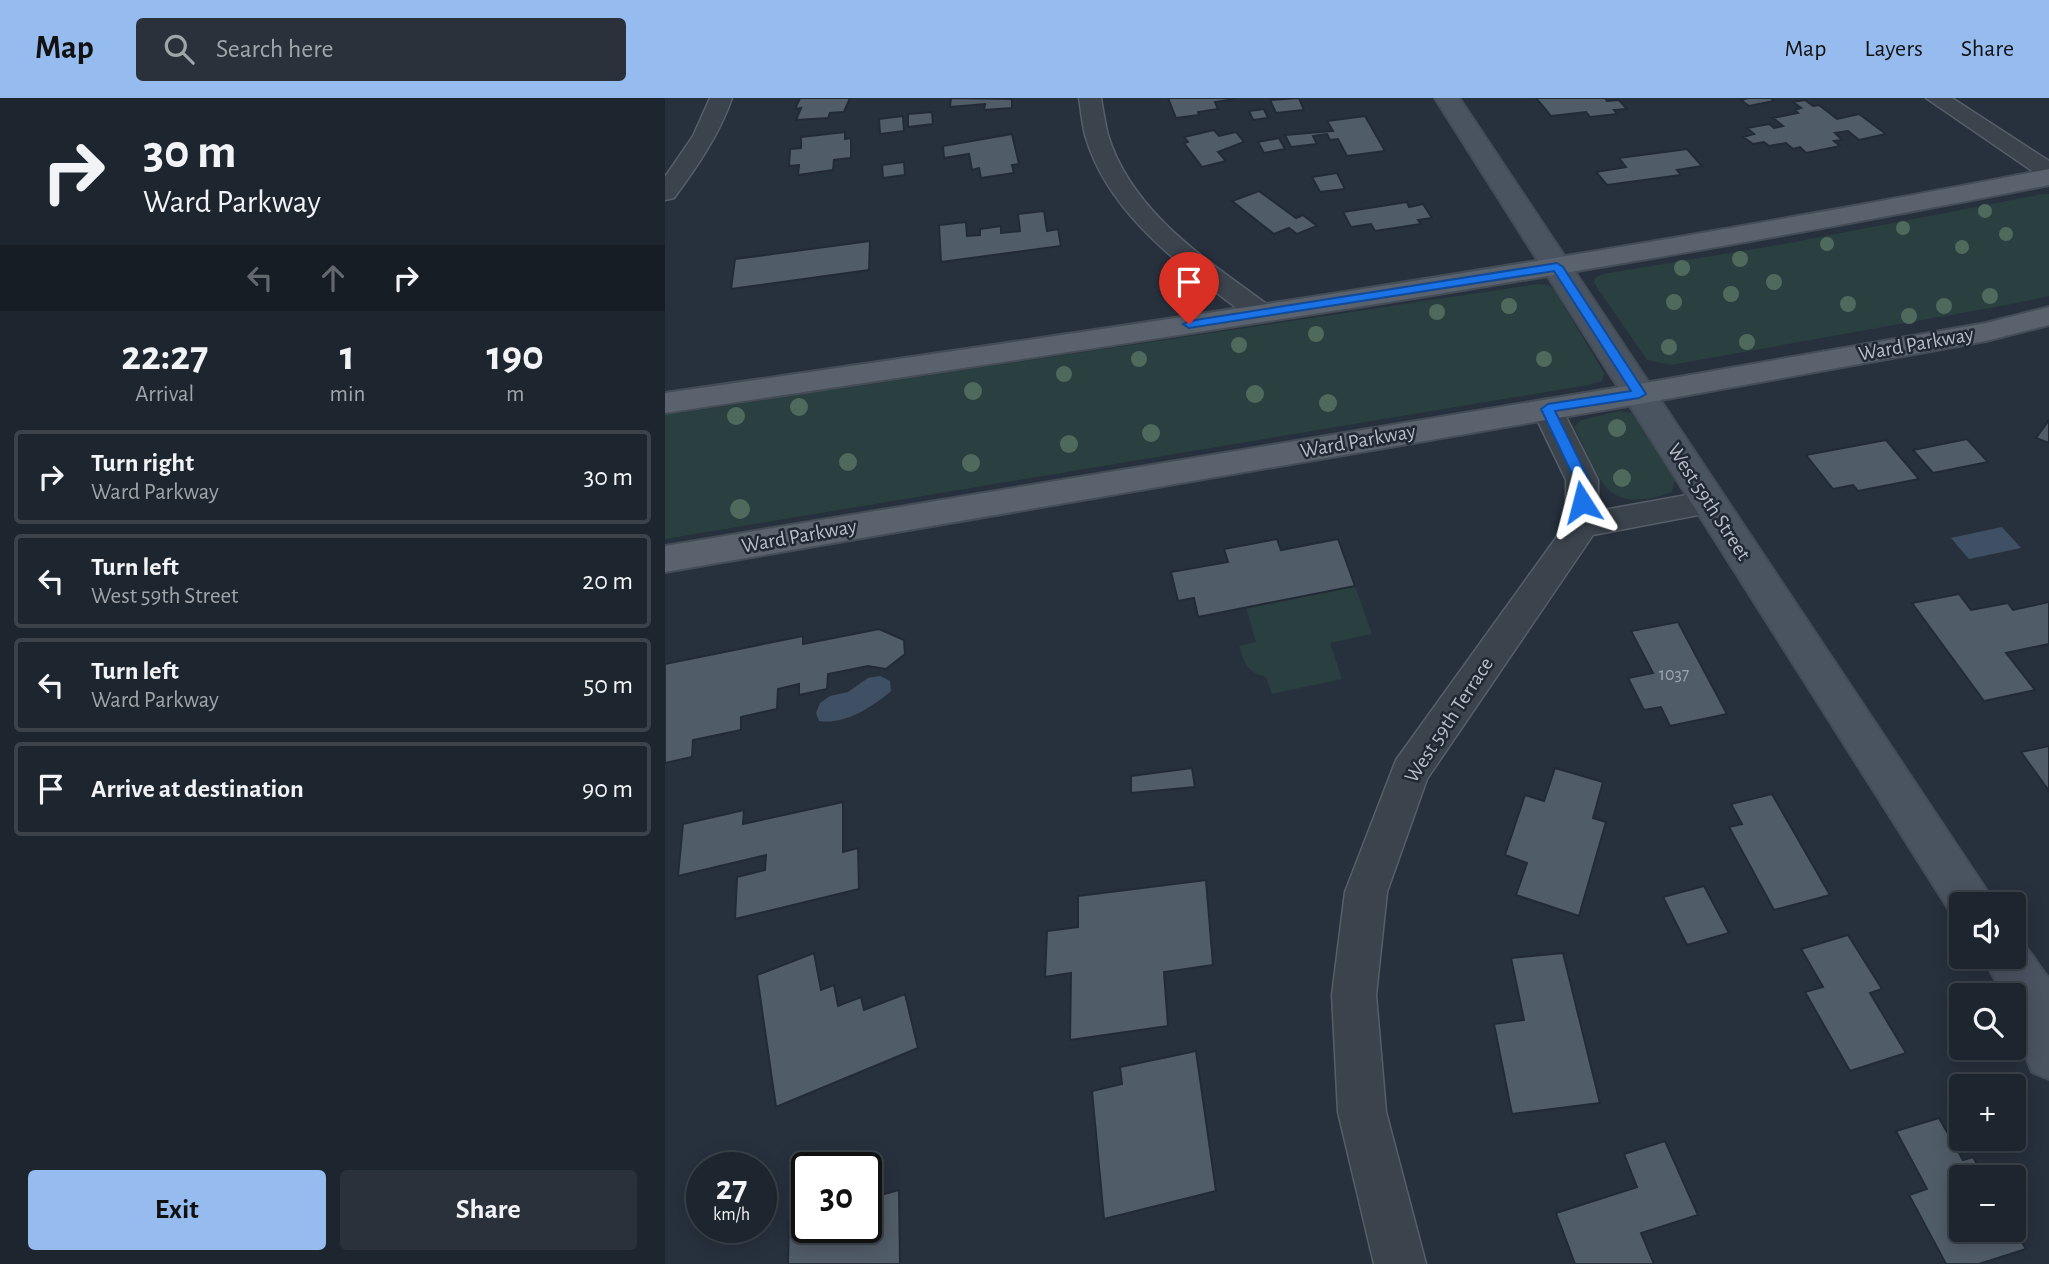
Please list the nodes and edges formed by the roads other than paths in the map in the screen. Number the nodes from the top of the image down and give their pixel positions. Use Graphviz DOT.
graph roads {
  1 [pos="721,98"];
  2 [pos="1090,98"];
  3 [pos="1447,98"];
  4 [pos="1937,98"];
  5 [pos="2049,172"];
  6 [pos="2049,177"];
  7 [pos="665,194"];
  8 [pos="1557,267"];
  9 [pos="1262,314"];
  10 [pos="2049,316"];
  11 [pos="1639,394"];
  12 [pos="665,403"];
  13 [pos="1548,409"];
  14 [pos="1709,502"];
  15 [pos="1582,525"];
  16 [pos="665,559"];
  17 [pos="1963,892"];
  18 [pos="2026,984"];
  19 [pos="2049,1055"];
  20 [pos="1400,1264"];
  1 -- 7 [label="street"];
  2 -- 9 [label="street"];
  3 -- 8 [label="street, West 59th Street"];
  4 -- 5 [label="street"];
  6 -- 8 [label="main road"];
  8 -- 9 [label="main road"];
  8 -- 11 [label="street, West 59th Street"];
  9 -- 12 [label="main road"];
  10 -- 11 [label="main road, Ward Parkway"];
  11 -- 13 [label="main road, Ward Parkway"];
  11 -- 14 [label="street, West 59th Street"];
  13 -- 15 [label="street"];
  13 -- 16 [label="main road, Ward Parkway"];
  14 -- 15 [label="street"];
  14 -- 17 [label="street, West 59th Street"];
  15 -- 20 [label="street, West 59th Terrace"];
  18 -- 19 [label="street"];
}
